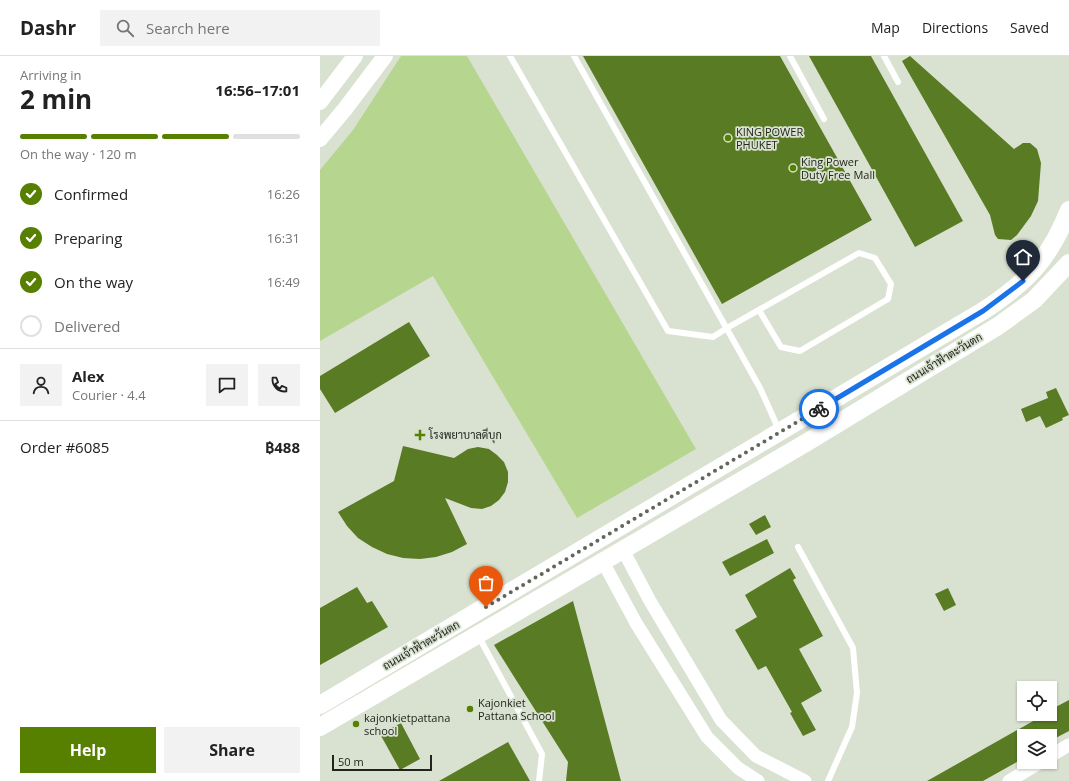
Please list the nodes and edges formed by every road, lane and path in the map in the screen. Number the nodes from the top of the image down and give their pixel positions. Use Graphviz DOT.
graph roads {
  1 [pos="355,56"];
  2 [pos="385,56"];
  3 [pos="510,56"];
  4 [pos="574,56"];
  5 [pos="790,56"];
  6 [pos="884,56"];
  7 [pos="338,79"];
  8 [pos="898,82"];
  9 [pos="358,93"];
  10 [pos="320,102"];
  11 [pos="824,119"];
  12 [pos="320,139"];
  13 [pos="1069,210"];
  14 [pos="1069,263"];
  15 [pos="759,310"];
  16 [pos="727,328"];
  17 [pos="780,432"];
  18 [pos="798,547"];
  19 [pos="623,550"];
  20 [pos="603,562"];
  21 [pos="477,635"];
  22 [pos="320,705"];
  23 [pos="320,727"];
  24 [pos="1069,745"];
  25 [pos="1057,752"];
  26 [pos="1029,769"];
  27 [pos="539,781"];
  28 [pos="758,781"];
  29 [pos="805,781"];
  30 [pos="828,781"];
  31 [pos="1009,781"];
  1 -- 7 [label="street"];
  2 -- 9 [label="street"];
  3 -- 16 [label="lane"];
  4 -- 16 [label="lane"];
  5 -- 11 [label="lane"];
  6 -- 8 [label="lane"];
  7 -- 9 [label="street"];
  7 -- 10 [label="street"];
  9 -- 12 [label="street"];
  13 -- 17 [label="main road, ถนนเจ้าฟ้าตะวันตก"];
  14 -- 19 [label="main road, ถนนเจ้าฟ้าตะวันตก"];
  15 -- 15 [label="lane"];
  15 -- 16 [label="lane"];
  16 -- 17 [label="lane"];
  17 -- 22 [label="main road, ถนนเจ้าฟ้าตะวันตก"];
  18 -- 30 [label="lane"];
  19 -- 20 [label="main road, ถนนเจ้าฟ้าตะวันตก"];
  19 -- 29 [label="street"];
  20 -- 21 [label="main road, ถนนเจ้าฟ้าตะวันตก"];
  20 -- 28 [label="street"];
  21 -- 23 [label="main road, ถนนเจ้าฟ้าตะวันตก"];
  21 -- 27 [label="lane"];
  24 -- 25 [label="street"];
  26 -- 31 [label="street"];
}
